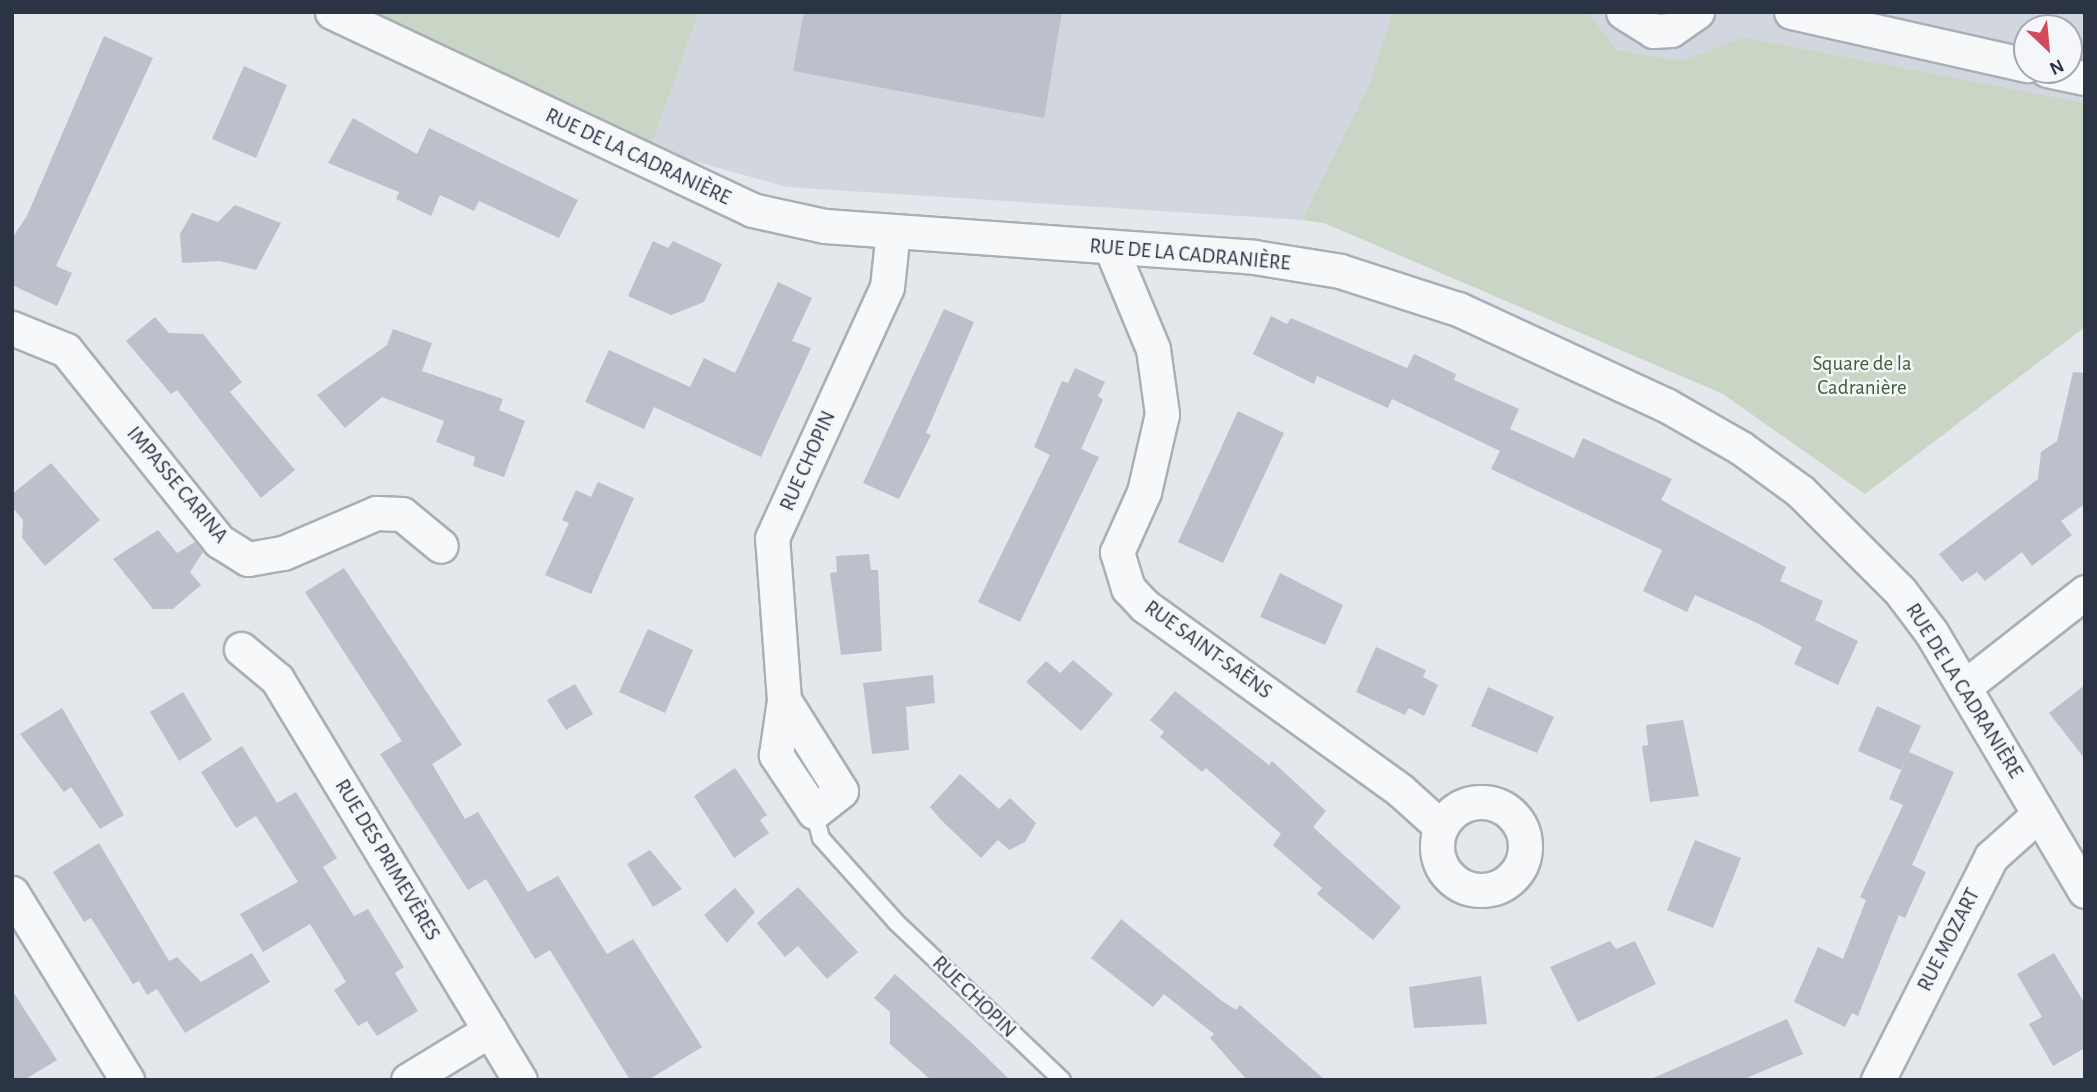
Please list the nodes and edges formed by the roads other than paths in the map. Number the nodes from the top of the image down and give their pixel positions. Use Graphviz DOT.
graph roads {
  1 [pos="332,12"];
  2 [pos="1623,12"];
  3 [pos="1698,12"];
  4 [pos="1791,12"];
  5 [pos="2013,62"];
  6 [pos="893,231"];
  7 [pos="1111,248"];
  8 [pos="12,328"];
  9 [pos="441,547"];
  10 [pos="2085,592"];
  11 [pos="241,649"];
  12 [pos="1964,687"];
  13 [pos="814,812"];
  14 [pos="2039,814"];
  15 [pos="1441,827"];
  16 [pos="2085,891"];
  17 [pos="12,893"];
  18 [pos="490,1030"];
  19 [pos="127,1080"];
  20 [pos="408,1080"];
  21 [pos="520,1080"];
  22 [pos="1062,1080"];
  23 [pos="1878,1080"];
  1 -- 6 [label="street, RUE DE LA CADRANIÈRE"];
  2 -- 3 [label="street"];
  4 -- 5 [label="street"];
  6 -- 7 [label="street, RUE DE LA CADRANIÈRE"];
  6 -- 13 [label="street, RUE CHOPIN"];
  7 -- 12 [label="street, RUE DE LA CADRANIÈRE"];
  7 -- 15 [label="street, RUE SAINT-SAËNS"];
  8 -- 9 [label="street, IMPASSE CARINA"];
  10 -- 12 [label="street"];
  11 -- 18 [label="street, RUE DES PRIMEVÈRES"];
  12 -- 14 [label="street, RUE DE LA CADRANIÈRE"];
  13 -- 22 [label="lane, RUE CHOPIN"];
  14 -- 16 [label="street, RUE DE LA CADRANIÈRE"];
  14 -- 23 [label="street, RUE MOZART"];
  17 -- 19 [label="street"];
  18 -- 20 [label="street"];
  18 -- 21 [label="street, RUE DES PRIMEVÈRES"];
}
